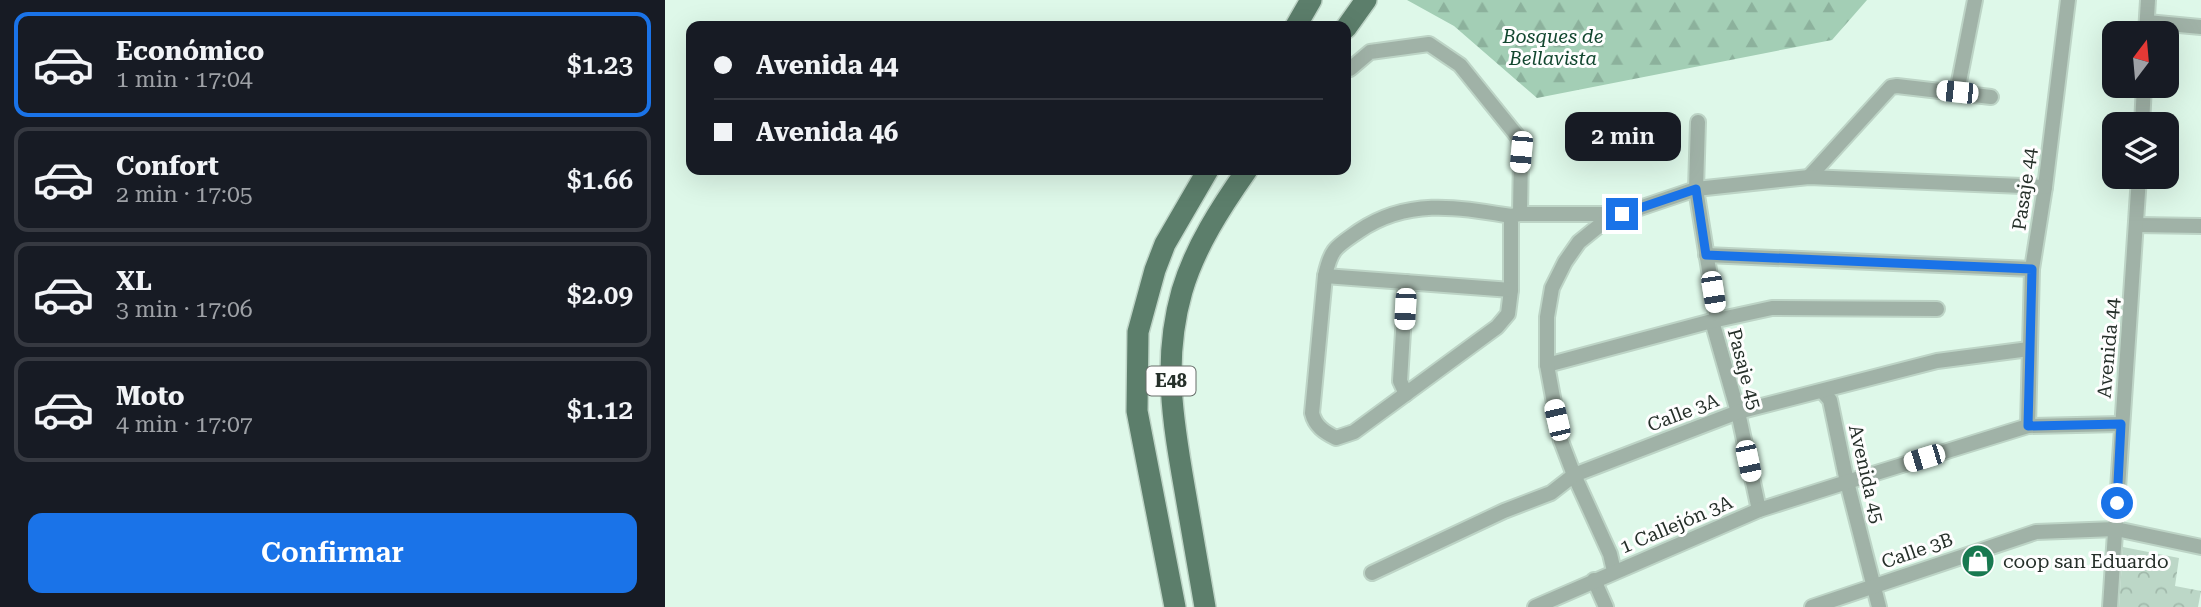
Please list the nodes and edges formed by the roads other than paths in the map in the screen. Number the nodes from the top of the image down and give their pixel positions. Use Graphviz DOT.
graph roads {
  1 [pos="1311,0"];
  2 [pos="1366,0"];
  3 [pos="1975,0"];
  4 [pos="2068,0"];
  5 [pos="2148,0"];
  6 [pos="1299,21"];
  7 [pos="1351,21"];
  8 [pos="2146,21"];
  9 [pos="2179,27"];
  10 [pos="2201,27"];
  11 [pos="1351,68"];
  12 [pos="1957,92"];
  13 [pos="1991,97"];
  14 [pos="1698,121"];
  15 [pos="1205,175"];
  16 [pos="1243,175"];
  17 [pos="1809,177"];
  18 [pos="2045,187"];
  19 [pos="1696,189"];
  20 [pos="2138,189"];
  21 [pos="1622,214"];
  22 [pos="1516,215"];
  23 [pos="2137,225"];
  24 [pos="2201,226"];
  25 [pos="1706,255"];
  26 [pos="2032,269"];
  27 [pos="1325,276"];
  28 [pos="1406,282"];
  29 [pos="1511,290"];
  30 [pos="1937,309"];
  31 [pos="1714,320"];
  32 [pos="2029,349"];
  33 [pos="1547,365"];
  34 [pos="1823,392"];
  35 [pos="1406,394"];
  36 [pos="1738,412"];
  37 [pos="2121,424"];
  38 [pos="2028,426"];
  39 [pos="1574,475"];
  40 [pos="1847,482"];
  41 [pos="1759,510"];
  42 [pos="2116,529"];
  43 [pos="2201,547"];
  44 [pos="1614,571"];
  45 [pos="1372,573"];
  46 [pos="1594,580"];
  47 [pos="1874,585"];
  48 [pos="1175,607"];
  49 [pos="1205,607"];
  50 [pos="1535,607"];
  51 [pos="1607,607"];
  52 [pos="1812,607"];
  53 [pos="1879,607"];
  54 [pos="2110,607"];
  1 -- 6 [label="main road"];
  2 -- 7 [label="main road"];
  3 -- 12 [label="street"];
  4 -- 18 [label="street, Pasaje 44"];
  5 -- 8 [label="street"];
  9 -- 10 [label="street"];
  11 -- 22 [label="street"];
  12 -- 13 [label="street"];
  12 -- 17 [label="street"];
  14 -- 19 [label="street, Pasaje 45"];
  15 -- 48 [label="main road, E48"];
  16 -- 49 [label="main road, E48"];
  17 -- 18 [label="street"];
  17 -- 19 [label="street"];
  18 -- 26 [label="street, Pasaje 44"];
  19 -- 21 [label="street"];
  19 -- 25 [label="street, Pasaje 45"];
  20 -- 23 [label="street, Avenida 44"];
  21 -- 22 [label="street"];
  21 -- 33 [label="street"];
  22 -- 27 [label="street"];
  22 -- 29 [label="street"];
  23 -- 24 [label="street"];
  23 -- 37 [label="street, Avenida 44"];
  25 -- 26 [label="street"];
  25 -- 31 [label="street, Pasaje 45"];
  26 -- 32 [label="street, Pasaje 44"];
  27 -- 28 [label="street"];
  27 -- 35 [label="street"];
  28 -- 29 [label="street"];
  28 -- 35 [label="street"];
  29 -- 35 [label="street"];
  30 -- 31 [label="street"];
  31 -- 33 [label="street"];
  31 -- 36 [label="street, Pasaje 45"];
  32 -- 34 [label="street, Calle 3A"];
  32 -- 38 [label="street, Pasaje 44"];
  33 -- 39 [label="street"];
  34 -- 36 [label="street, Calle 3A"];
  34 -- 40 [label="street, Avenida 45"];
  36 -- 39 [label="street, Calle 3A"];
  36 -- 41 [label="street, Pasaje 45"];
  37 -- 38 [label="street, 1 Callejón 3A"];
  37 -- 42 [label="street, Avenida 44"];
  38 -- 40 [label="street, 1 Callejón 3A"];
  39 -- 44 [label="street"];
  39 -- 45 [label="street, Calle 3A"];
  40 -- 41 [label="street, 1 Callejón 3A"];
  40 -- 47 [label="street, Avenida 45"];
  41 -- 44 [label="street, 1 Callejón 3A"];
  42 -- 43 [label="street, Calle 3B"];
  42 -- 47 [label="street, Calle 3B"];
  42 -- 54 [label="street, Avenida 44"];
  44 -- 46 [label="street, 1 Callejón 3A"];
  46 -- 50 [label="street, 1 Callejón 3A"];
  46 -- 51 [label="street"];
  47 -- 52 [label="street, Calle 3B"];
  47 -- 53 [label="street, Avenida 45"];
}
